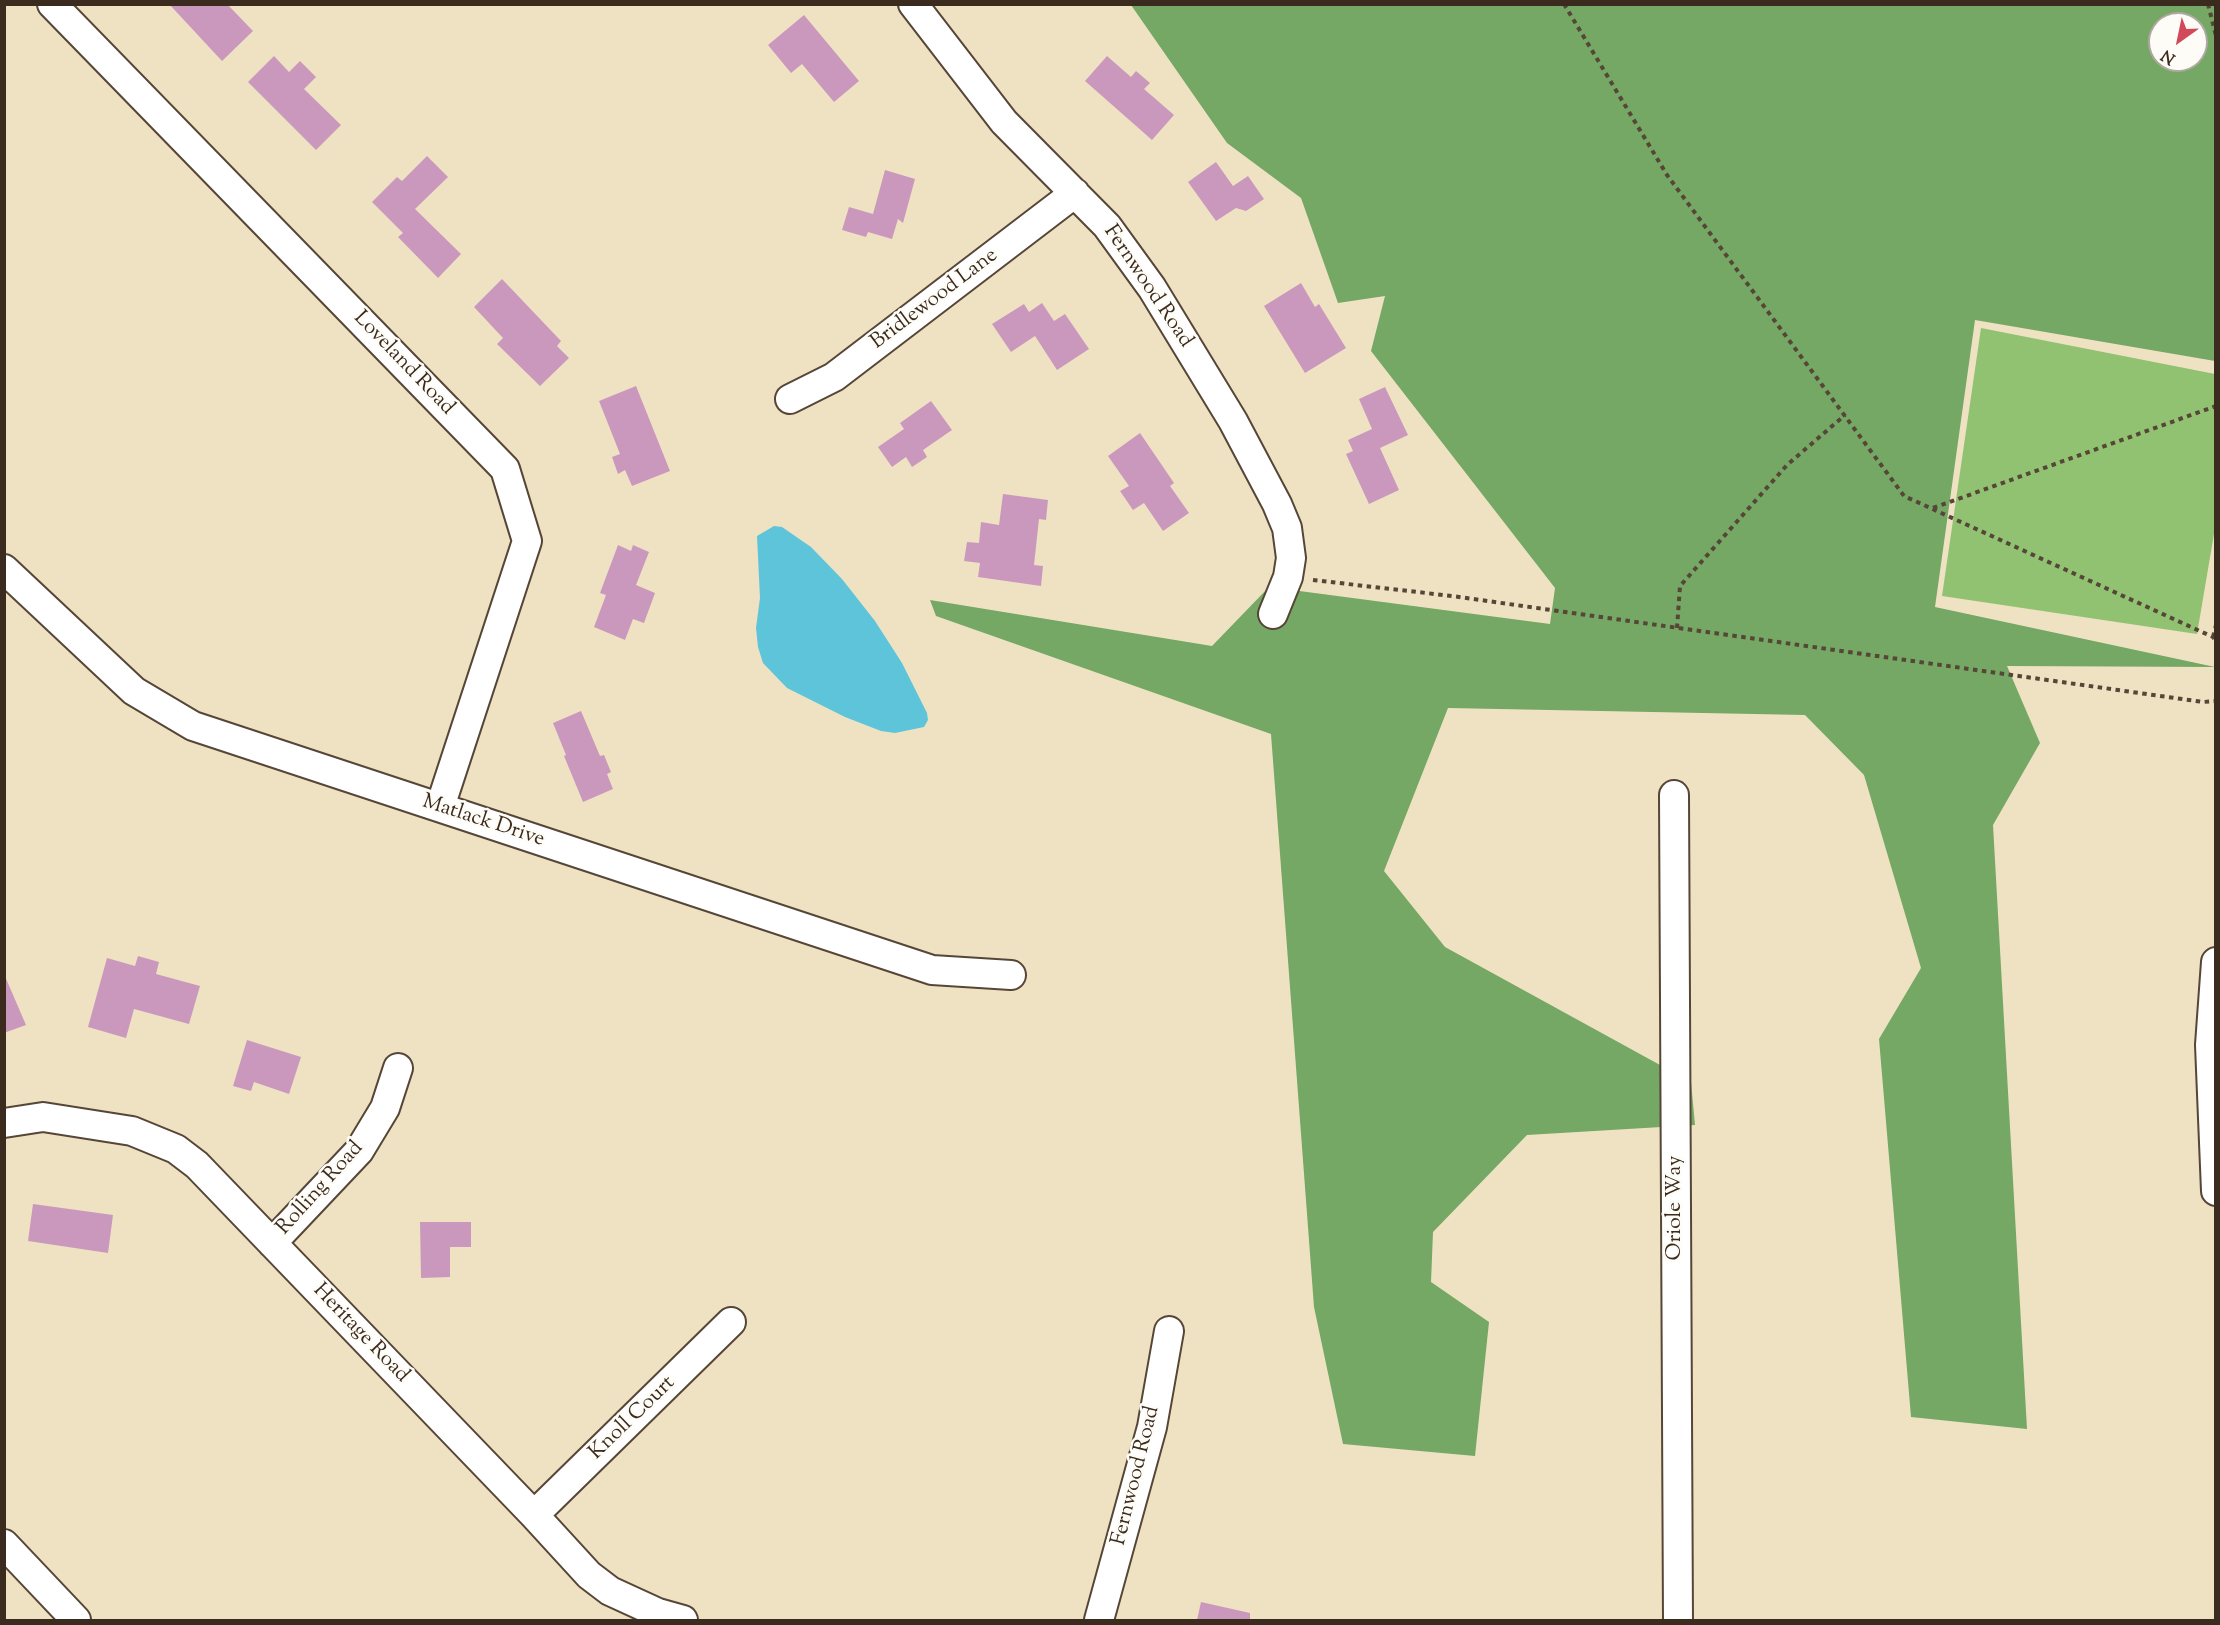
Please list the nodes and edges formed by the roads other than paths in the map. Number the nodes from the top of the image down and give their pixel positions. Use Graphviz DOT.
graph roads {
  1 [pos="52,4"];
  2 [pos="913,4"];
  3 [pos="1075,193"];
  4 [pos="790,399"];
  5 [pos="4,569"];
  6 [pos="1273,614"];
  7 [pos="1674,795"];
  8 [pos="440,807"];
  9 [pos="2216,962"];
  10 [pos="1011,975"];
  11 [pos="2214,1012"];
  12 [pos="398,1068"];
  13 [pos="4,1123"];
  14 [pos="2216,1191"];
  15 [pos="272,1244"];
  16 [pos="732,1322"];
  17 [pos="1169,1331"];
  18 [pos="534,1515"];
  19 [pos="4,1544"];
  20 [pos="76,1620"];
  21 [pos="683,1620"];
  22 [pos="1099,1620"];
  23 [pos="1678,1620"];
  1 -- 8 [label="street, Loveland Road"];
  2 -- 3 [label="street, Fernwood Road"];
  3 -- 4 [label="street, Bridlewood Lane"];
  3 -- 6 [label="street, Fernwood Road"];
  5 -- 8 [label="street, Matlack Drive"];
  7 -- 23 [label="street, Oriole Way"];
  8 -- 10 [label="street, Matlack Drive"];
  9 -- 11 [label="street"];
  11 -- 14 [label="street"];
  12 -- 15 [label="street, Rolling Road"];
  13 -- 15 [label="street, Heritage Road"];
  15 -- 18 [label="street, Heritage Road"];
  16 -- 18 [label="street, Knoll Court"];
  17 -- 22 [label="street, Fernwood Road"];
  18 -- 21 [label="street, Heritage Road"];
  19 -- 20 [label="street"];
}
